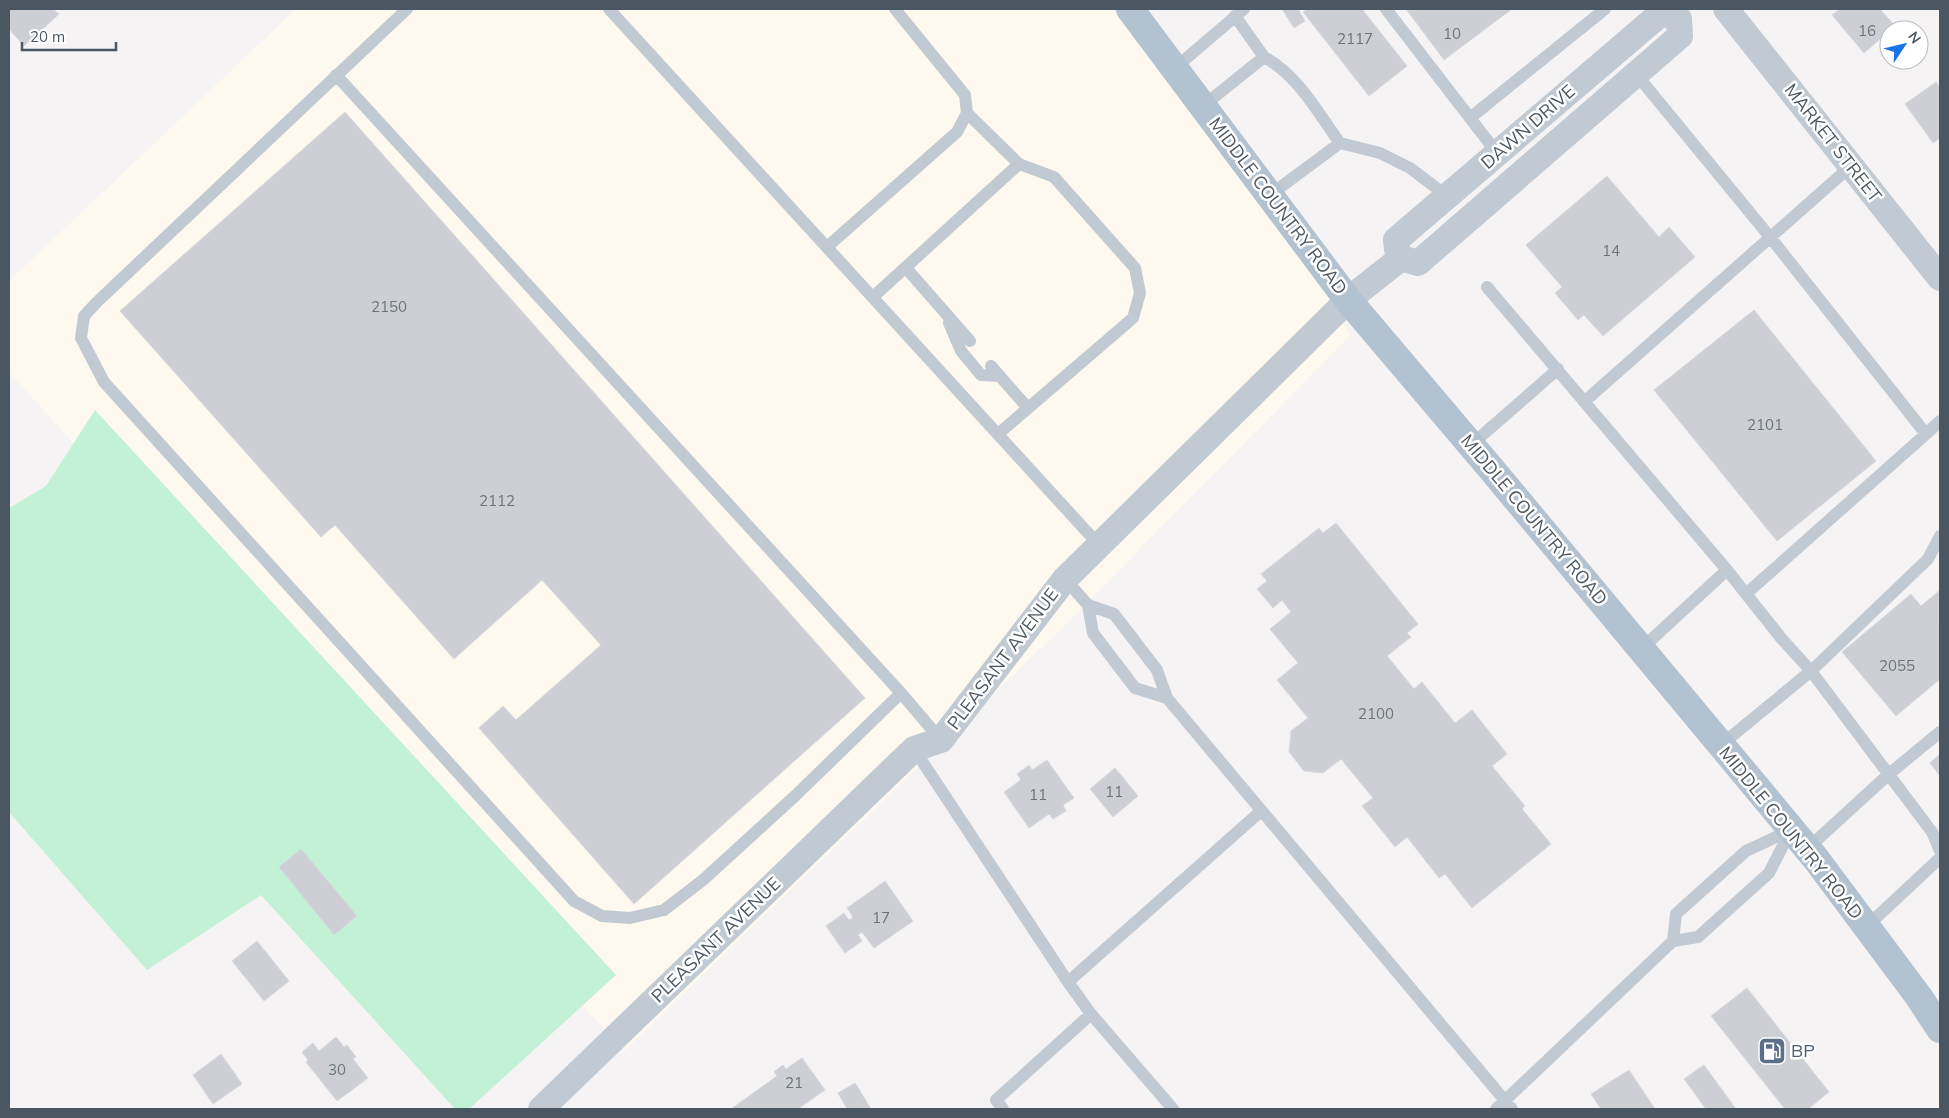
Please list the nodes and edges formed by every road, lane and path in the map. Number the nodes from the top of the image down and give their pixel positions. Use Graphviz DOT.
graph roads {
  1 [pos="407,9"];
  2 [pos="608,9"];
  3 [pos="895,9"];
  4 [pos="1130,9"];
  5 [pos="1386,9"];
  6 [pos="1605,9"];
  7 [pos="1726,9"];
  8 [pos="1240,13"];
  9 [pos="1685,14"];
  10 [pos="1264,57"];
  11 [pos="1175,68"];
  12 [pos="1636,74"];
  13 [pos="336,75"];
  14 [pos="1203,106"];
  15 [pos="967,113"];
  16 [pos="1470,118"];
  17 [pos="1340,143"];
  18 [pos="1497,153"];
  19 [pos="1019,164"];
  20 [pos="1851,166"];
  21 [pos="1270,195"];
  22 [pos="1447,196"];
  23 [pos="1770,237"];
  24 [pos="826,247"];
  25 [pos="1401,258"];
  26 [pos="906,268"];
  27 [pos="1940,278"];
  28 [pos="1487,286"];
  29 [pos="873,297"];
  30 [pos="1348,300"];
  31 [pos="944,312"];
  32 [pos="970,341"];
  33 [pos="1558,369"];
  34 [pos="1585,402"];
  35 [pos="1027,407"];
  36 [pos="1940,421"];
  37 [pos="998,434"];
  38 [pos="1926,434"];
  39 [pos="1471,445"];
  40 [pos="1940,540"];
  41 [pos="1099,545"];
  42 [pos="1727,570"];
  43 [pos="1065,578"];
  44 [pos="1747,593"];
  45 [pos="1088,605"];
  46 [pos="1640,650"];
  47 [pos="1811,671"];
  48 [pos="901,693"];
  49 [pos="1167,698"];
  50 [pos="1940,732"];
  51 [pos="942,740"];
  52 [pos="1721,745"];
  53 [pos="914,749"];
  54 [pos="1889,774"];
  55 [pos="1261,810"];
  56 [pos="1799,840"];
  57 [pos="1940,851"];
  58 [pos="1940,858"];
  59 [pos="1866,927"];
  60 [pos="1673,941"];
  61 [pos="1068,982"];
  62 [pos="1091,1014"];
  63 [pos="1940,1029"];
  64 [pos="1504,1107"];
  65 [pos="541,1109"];
  66 [pos="1003,1109"];
  67 [pos="1173,1109"];
  1 -- 13 [label="lane"];
  2 -- 24 [label="lane"];
  3 -- 15 [label="lane"];
  4 -- 11 [label="main road, MIDDLE COUNTRY ROAD"];
  5 -- 16 [label="lane"];
  6 -- 16 [label="lane"];
  7 -- 20 [label="street, MARKET STREET"];
  8 -- 10 [label="lane"];
  8 -- 11 [label="lane"];
  9 -- 12 [label="street, DAWN DRIVE"];
  9 -- 18 [label="street, DAWN DRIVE"];
  10 -- 14 [label="lane"];
  10 -- 17 [label="lane"];
  11 -- 14 [label="main road, MIDDLE COUNTRY ROAD"];
  12 -- 23 [label="lane"];
  12 -- 25 [label="street, DAWN DRIVE"];
  13 -- 48 [label="lane"];
  13 -- 48 [label="lane"];
  14 -- 21 [label="main road, MIDDLE COUNTRY ROAD"];
  15 -- 19 [label="lane"];
  15 -- 24 [label="lane"];
  16 -- 18 [label="lane"];
  17 -- 21 [label="lane"];
  17 -- 22 [label="lane"];
  18 -- 22 [label="street, DAWN DRIVE"];
  19 -- 26 [label="lane"];
  19 -- 35 [label="lane"];
  20 -- 23 [label="lane"];
  20 -- 27 [label="street, MARKET STREET"];
  21 -- 30 [label="main road, MIDDLE COUNTRY ROAD"];
  22 -- 25 [label="street, DAWN DRIVE"];
  23 -- 34 [label="lane"];
  23 -- 38 [label="lane"];
  24 -- 29 [label="lane"];
  25 -- 30 [label="street"];
  26 -- 29 [label="lane"];
  26 -- 31 [label="lane"];
  28 -- 33 [label="lane"];
  29 -- 37 [label="lane"];
  30 -- 39 [label="main road, MIDDLE COUNTRY ROAD"];
  30 -- 41 [label="street, PLEASANT AVENUE"];
  31 -- 32 [label="lane"];
  31 -- 35 [label="lane"];
  33 -- 34 [label="lane"];
  33 -- 39 [label="lane"];
  34 -- 42 [label="lane"];
  35 -- 37 [label="lane"];
  36 -- 38 [label="lane"];
  37 -- 41 [label="lane"];
  38 -- 44 [label="lane"];
  39 -- 46 [label="main road, MIDDLE COUNTRY ROAD"];
  40 -- 47 [label="lane"];
  41 -- 43 [label="street, PLEASANT AVENUE"];
  42 -- 44 [label="lane"];
  42 -- 46 [label="lane"];
  43 -- 45 [label="lane"];
  43 -- 51 [label="street, PLEASANT AVENUE"];
  44 -- 47 [label="lane"];
  45 -- 49 [label="lane"];
  45 -- 49 [label="lane"];
  46 -- 52 [label="main road, MIDDLE COUNTRY ROAD"];
  47 -- 52 [label="lane"];
  47 -- 54 [label="lane"];
  48 -- 51 [label="lane"];
  49 -- 55 [label="lane"];
  50 -- 54 [label="lane"];
  51 -- 53 [label="street, PLEASANT AVENUE"];
  52 -- 56 [label="main road, MIDDLE COUNTRY ROAD"];
  53 -- 61 [label="lane"];
  53 -- 65 [label="street, PLEASANT AVENUE"];
  54 -- 56 [label="lane"];
  54 -- 57 [label="lane"];
  55 -- 61 [label="lane"];
  55 -- 64 [label="lane"];
  56 -- 59 [label="main road, MIDDLE COUNTRY ROAD"];
  56 -- 60 [label="lane"];
  56 -- 60 [label="lane"];
  58 -- 59 [label="lane"];
  59 -- 63 [label="main road, MIDDLE COUNTRY ROAD"];
  60 -- 64 [label="lane"];
  61 -- 62 [label="lane"];
  62 -- 66 [label="lane"];
  62 -- 67 [label="lane"];
}
